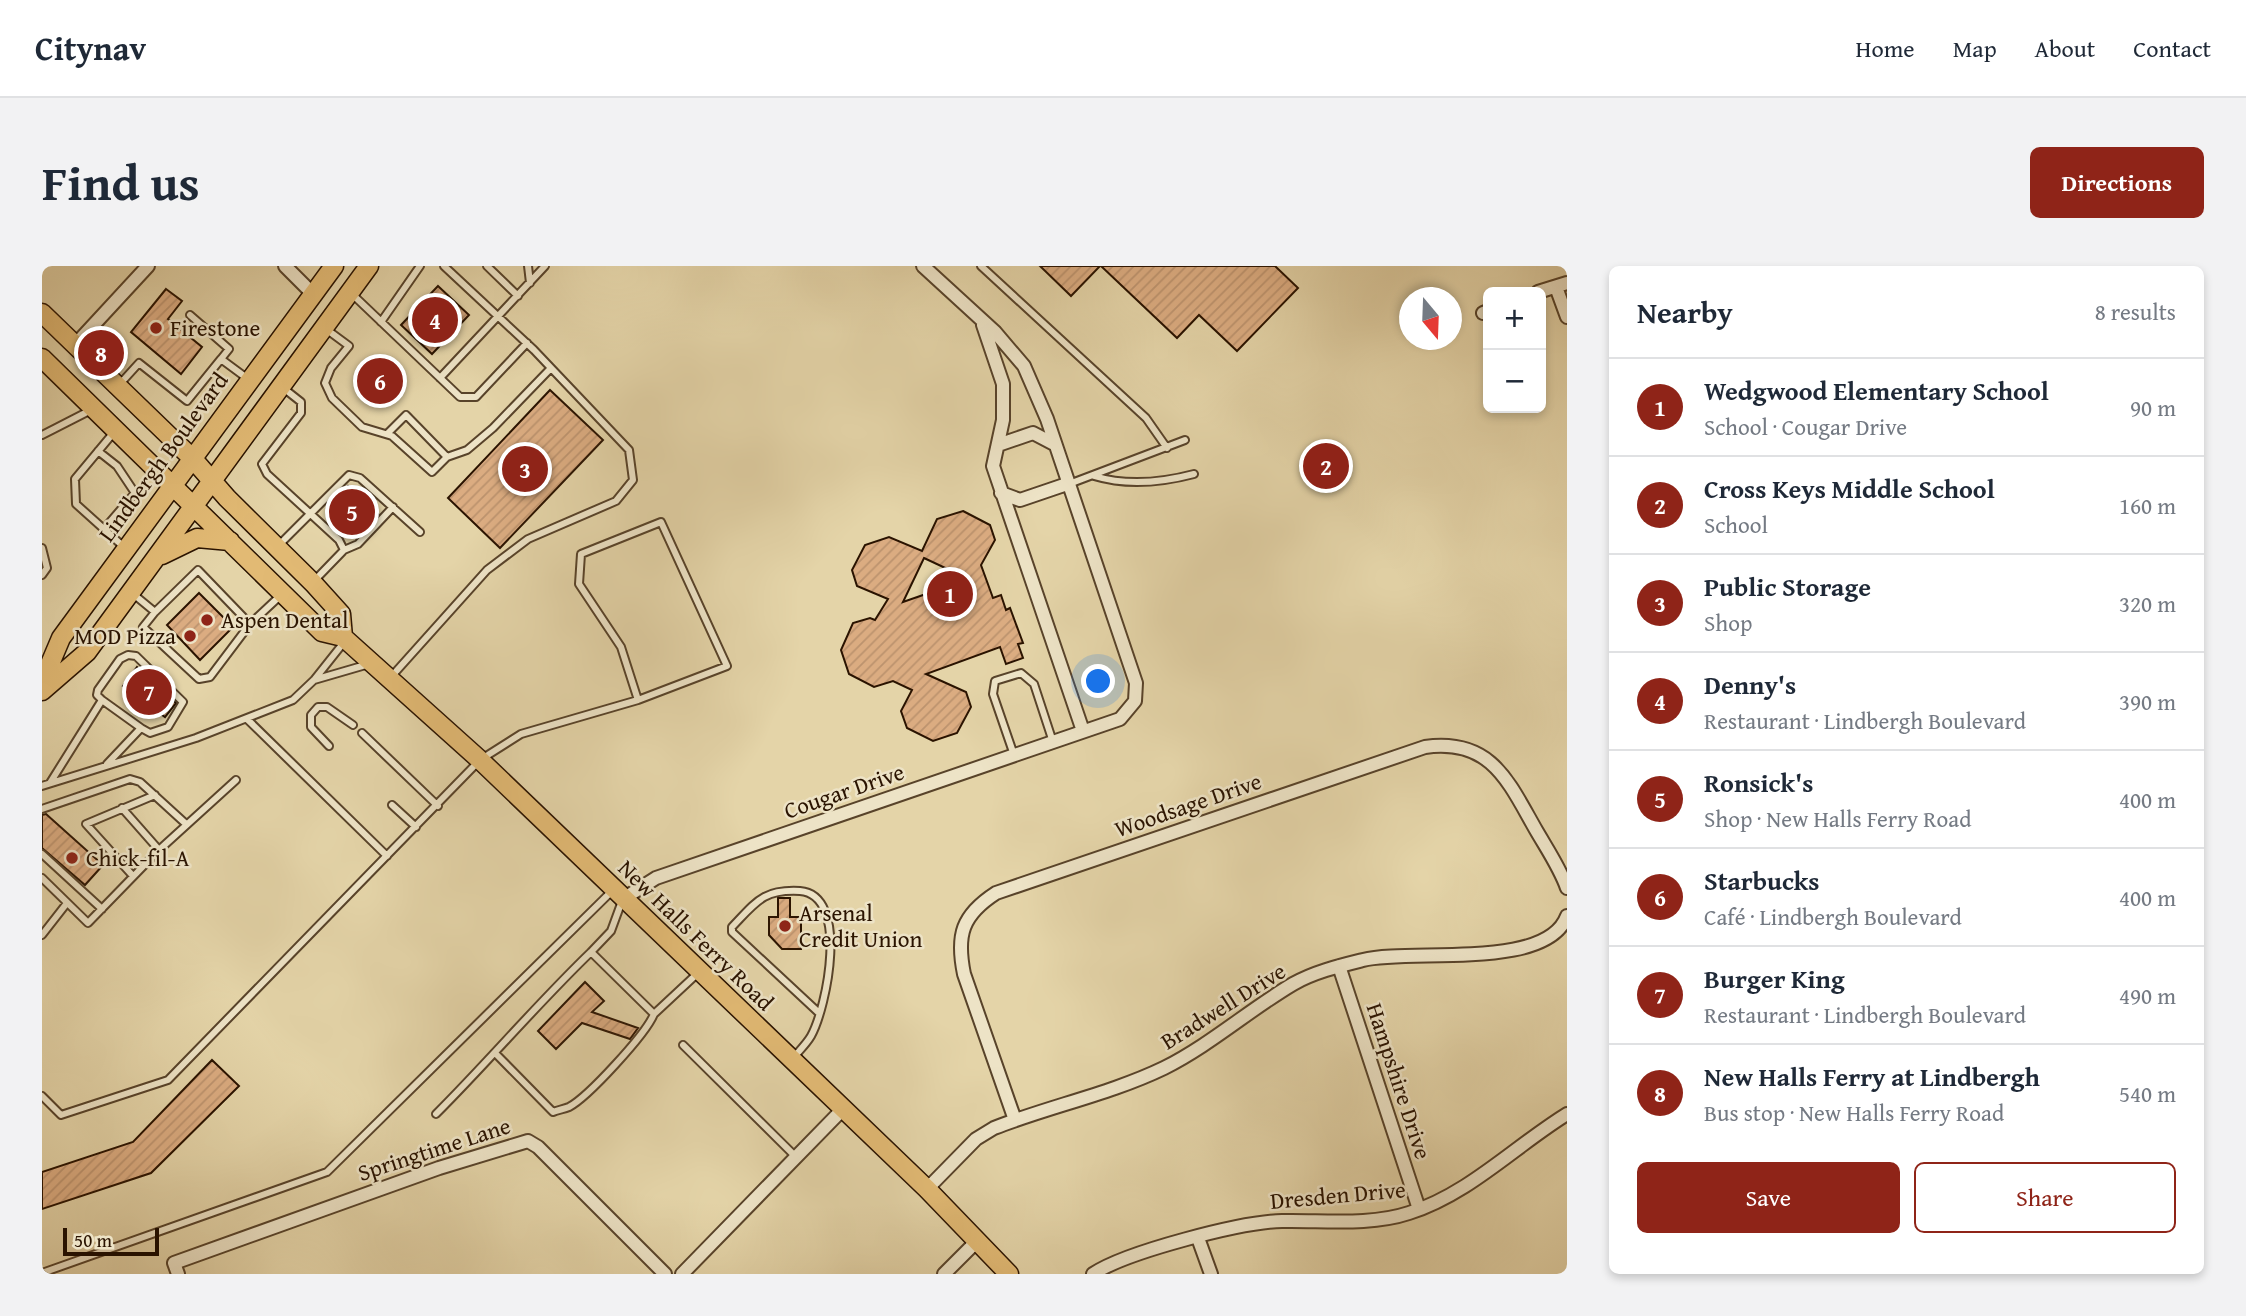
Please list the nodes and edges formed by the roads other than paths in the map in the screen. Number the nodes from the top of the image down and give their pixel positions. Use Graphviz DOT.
graph roads {
  1 [pos="148,266"];
  2 [pos="285,266"];
  3 [pos="334,266"];
  4 [pos="369,266"];
  5 [pos="420,266"];
  6 [pos="444,266"];
  7 [pos="487,266"];
  8 [pos="528,266"];
  9 [pos="545,266"];
  10 [pos="923,266"];
  11 [pos="981,266"];
  12 [pos="530,283"];
  13 [pos="1561,285"];
  14 [pos="350,292"];
  15 [pos="313,294"];
  16 [pos="518,296"];
  17 [pos="42,313"];
  18 [pos="190,316"];
  19 [pos="498,316"];
  20 [pos="1567,317"];
  21 [pos="980,319"];
  22 [pos="381,322"];
  23 [pos="325,328"];
  24 [pos="527,343"];
  25 [pos="75,345"];
  26 [pos="42,358"];
  27 [pos="221,359"];
  28 [pos="551,368"];
  29 [pos="440,378"];
  30 [pos="250,381"];
  31 [pos="282,386"];
  32 [pos="118,387"];
  33 [pos="94,408"];
  34 [pos="116,429"];
  35 [pos="387,434"];
  36 [pos="42,435"];
  37 [pos="1185,440"];
  38 [pos="1054,444"];
  39 [pos="998,445"];
  40 [pos="1167,447"];
  41 [pos="98,451"];
  42 [pos="447,457"];
  43 [pos="193,459"];
  44 [pos="1194,474"];
  45 [pos="1092,475"];
  46 [pos="211,480"];
  47 [pos="1067,484"];
  48 [pos="173,485"];
  49 [pos="1001,493"];
  50 [pos="194,505"];
  51 [pos="393,507"];
  52 [pos="311,514"];
  53 [pos="104,529"];
  54 [pos="420,532"];
  55 [pos="230,541"];
  56 [pos="42,548"];
  57 [pos="126,548"];
  58 [pos="277,548"];
  59 [pos="344,550"];
  60 [pos="156,558"];
  61 [pos="44,571"];
  62 [pos="313,583"];
  63 [pos="131,592"];
  64 [pos="284,593"];
  65 [pos="155,612"];
  66 [pos="250,624"];
  67 [pos="344,638"];
  68 [pos="372,663"];
  69 [pos="390,679"];
  70 [pos="314,680"];
  71 [pos="42,682"];
  72 [pos="42,691"];
  73 [pos="638,700"];
  74 [pos="102,701"];
  75 [pos="247,719"];
  76 [pos="353,725"];
  77 [pos="141,728"];
  78 [pos="1083,731"];
  79 [pos="362,733"];
  80 [pos="1053,742"];
  81 [pos="330,746"];
  82 [pos="1014,755"];
  83 [pos="480,760"];
  84 [pos="106,764"];
  85 [pos="236,780"];
  86 [pos="51,783"];
  87 [pos="42,786"];
  88 [pos="155,794"];
  89 [pos="392,805"];
  90 [pos="438,806"];
  91 [pos="122,808"];
  92 [pos="42,809"];
  93 [pos="186,824"];
  94 [pos="416,827"];
  95 [pos="159,850"];
  96 [pos="42,855"];
  97 [pos="387,856"];
  98 [pos="133,876"];
  99 [pos="42,878"];
  100 [pos="1567,888"];
  101 [pos="618,894"];
  102 [pos="67,903"];
  103 [pos="102,909"];
  104 [pos="1566,920"];
  105 [pos="42,935"];
  106 [pos="591,952"];
  107 [pos="1339,966"];
  108 [pos="699,972"];
  109 [pos="818,1013"];
  110 [pos="654,1014"];
  111 [pos="683,1045"];
  112 [pos="496,1054"];
  113 [pos="791,1061"];
  114 [pos="42,1096"];
  115 [pos="842,1110"];
  116 [pos="436,1114"];
  117 [pos="1567,1114"];
  118 [pos="1015,1120"];
  119 [pos="796,1157"];
  120 [pos="927,1189"];
  121 [pos="1419,1209"];
  122 [pos="1198,1238"];
  123 [pos="976,1242"];
  124 [pos="176,1269"];
  125 [pos="42,1273"];
  126 [pos="664,1274"];
  127 [pos="682,1274"];
  128 [pos="944,1274"];
  129 [pos="1009,1274"];
  130 [pos="1093,1274"];
  131 [pos="1211,1274"];
  1 -- 25 [label="street"];
  2 -- 15 [label="street"];
  3 -- 15 [label="main road, Lindbergh Boulevard"];
  4 -- 14 [label="main road"];
  5 -- 22 [label="lane"];
  6 -- 19 [label="lane"];
  7 -- 16 [label="lane"];
  8 -- 12 [label="lane"];
  9 -- 12 [label="lane"];
  10 -- 21 [label="street, Cougar Drive"];
  11 -- 40 [label="lane"];
  12 -- 16 [label="lane"];
  13 -- 20 [label="street"];
  14 -- 22 [label="lane"];
  14 -- 23 [label="main road"];
  15 -- 30 [label="main road, Lindbergh Boulevard"];
  16 -- 19 [label="lane"];
  17 -- 25 [label="main road, New Halls Ferry Road"];
  18 -- 27 [label="lane"];
  19 -- 24 [label="lane"];
  19 -- 29 [label="lane"];
  21 -- 38 [label="street, Cougar Drive"];
  21 -- 39 [label="street, Cougar Drive"];
  22 -- 29 [label="lane"];
  23 -- 31 [label="main road"];
  23 -- 35 [label="lane"];
  24 -- 28 [label="lane"];
  24 -- 29 [label="lane"];
  25 -- 32 [label="main road, New Halls Ferry Road"];
  26 -- 33 [label="main road, New Halls Ferry Road"];
  27 -- 30 [label="lane"];
  27 -- 32 [label="lane"];
  28 -- 42 [label="lane"];
  28 -- 69 [label="lane"];
  30 -- 43 [label="main road, Lindbergh Boulevard"];
  31 -- 46 [label="main road"];
  31 -- 52 [label="lane"];
  32 -- 43 [label="main road, New Halls Ferry Road"];
  33 -- 34 [label="main road, New Halls Ferry Road"];
  33 -- 36 [label="lane"];
  34 -- 41 [label="lane"];
  34 -- 48 [label="main road, New Halls Ferry Road"];
  35 -- 42 [label="lane"];
  35 -- 42 [label="lane"];
  37 -- 40 [label="lane"];
  38 -- 39 [label="street"];
  38 -- 47 [label="street, Cougar Drive"];
  39 -- 49 [label="street, Cougar Drive"];
  40 -- 45 [label="lane"];
  41 -- 53 [label="lane"];
  41 -- 53 [label="lane"];
  43 -- 46 [label="main road, New Halls Ferry Road"];
  43 -- 48 [label="main road, Lindbergh Boulevard"];
  44 -- 45 [label="lane"];
  45 -- 47 [label="lane"];
  46 -- 50 [label="main road"];
  46 -- 58 [label="main road, New Halls Ferry Road"];
  47 -- 49 [label="street"];
  47 -- 78 [label="street, Cougar Drive"];
  48 -- 50 [label="main road, New Halls Ferry Road"];
  48 -- 57 [label="main road, Lindbergh Boulevard"];
  49 -- 78 [label="street, Cougar Drive"];
  50 -- 55 [label="main road, New Halls Ferry Road"];
  50 -- 60 [label="main road"];
  51 -- 52 [label="lane"];
  51 -- 54 [label="lane"];
  51 -- 59 [label="lane"];
  52 -- 58 [label="lane"];
  52 -- 59 [label="lane"];
  53 -- 57 [label="lane"];
  55 -- 60 [label="main road"];
  55 -- 64 [label="main road, New Halls Ferry Road"];
  56 -- 61 [label="lane"];
  57 -- 71 [label="main road, Lindbergh Boulevard"];
  58 -- 62 [label="main road, New Halls Ferry Road"];
  59 -- 62 [label="lane"];
  60 -- 63 [label="main road"];
  62 -- 67 [label="main road, New Halls Ferry Road"];
  63 -- 65 [label="lane"];
  63 -- 72 [label="main road"];
  64 -- 66 [label="lane"];
  64 -- 67 [label="main road, New Halls Ferry Road"];
  65 -- 66 [label="lane"];
  65 -- 66 [label="lane"];
  67 -- 68 [label="main road, New Halls Ferry Road"];
  67 -- 70 [label="lane"];
  68 -- 69 [label="main road, New Halls Ferry Road"];
  68 -- 70 [label="lane"];
  69 -- 83 [label="main road, New Halls Ferry Road"];
  70 -- 75 [label="lane"];
  73 -- 73 [label="lane"];
  73 -- 83 [label="lane"];
  74 -- 77 [label="lane"];
  74 -- 77 [label="lane"];
  74 -- 86 [label="lane"];
  75 -- 84 [label="lane"];
  75 -- 97 [label="lane"];
  76 -- 81 [label="lane"];
  77 -- 84 [label="lane"];
  78 -- 80 [label="street, Cougar Drive"];
  79 -- 90 [label="lane"];
  80 -- 82 [label="street, Cougar Drive"];
  80 -- 82 [label="lane"];
  82 -- 101 [label="street, Cougar Drive"];
  83 -- 90 [label="lane"];
  83 -- 101 [label="main road, New Halls Ferry Road"];
  84 -- 86 [label="lane"];
  85 -- 93 [label="lane"];
  86 -- 87 [label="lane"];
  88 -- 91 [label="lane"];
  88 -- 92 [label="lane"];
  88 -- 93 [label="lane"];
  89 -- 94 [label="lane"];
  90 -- 94 [label="lane"];
  91 -- 95 [label="lane"];
  91 -- 98 [label="lane"];
  93 -- 95 [label="lane"];
  94 -- 97 [label="lane"];
  95 -- 98 [label="lane"];
  96 -- 103 [label="lane"];
  97 -- 114 [label="lane"];
  98 -- 103 [label="lane"];
  99 -- 102 [label="lane"];
  100 -- 118 [label="street, Woodsage Drive"];
  101 -- 106 [label="lane"];
  101 -- 108 [label="main road, New Halls Ferry Road"];
  101 -- 125 [label="lane"];
  102 -- 103 [label="lane"];
  102 -- 105 [label="lane"];
  104 -- 107 [label="street, Bradwell Drive"];
  106 -- 110 [label="lane"];
  106 -- 112 [label="lane"];
  107 -- 118 [label="street, Bradwell Drive"];
  107 -- 121 [label="street, Hampshire Drive"];
  108 -- 110 [label="lane"];
  108 -- 113 [label="main road, New Halls Ferry Road"];
  109 -- 109 [label="lane"];
  109 -- 113 [label="lane"];
  110 -- 112 [label="lane"];
  111 -- 119 [label="lane"];
  112 -- 116 [label="lane"];
  113 -- 115 [label="main road, New Halls Ferry Road"];
  115 -- 119 [label="street"];
  115 -- 120 [label="main road, New Halls Ferry Road"];
  117 -- 121 [label="street, Dresden Drive"];
  118 -- 120 [label="street, Bradwell Drive"];
  119 -- 127 [label="street"];
  120 -- 123 [label="main road, New Halls Ferry Road"];
  121 -- 122 [label="street, Dresden Drive"];
  122 -- 130 [label="street, Dresden Drive"];
  122 -- 131 [label="street"];
  123 -- 128 [label="street"];
  123 -- 129 [label="main road, New Halls Ferry Road"];
  124 -- 126 [label="street, Springtime Lane"];
}
